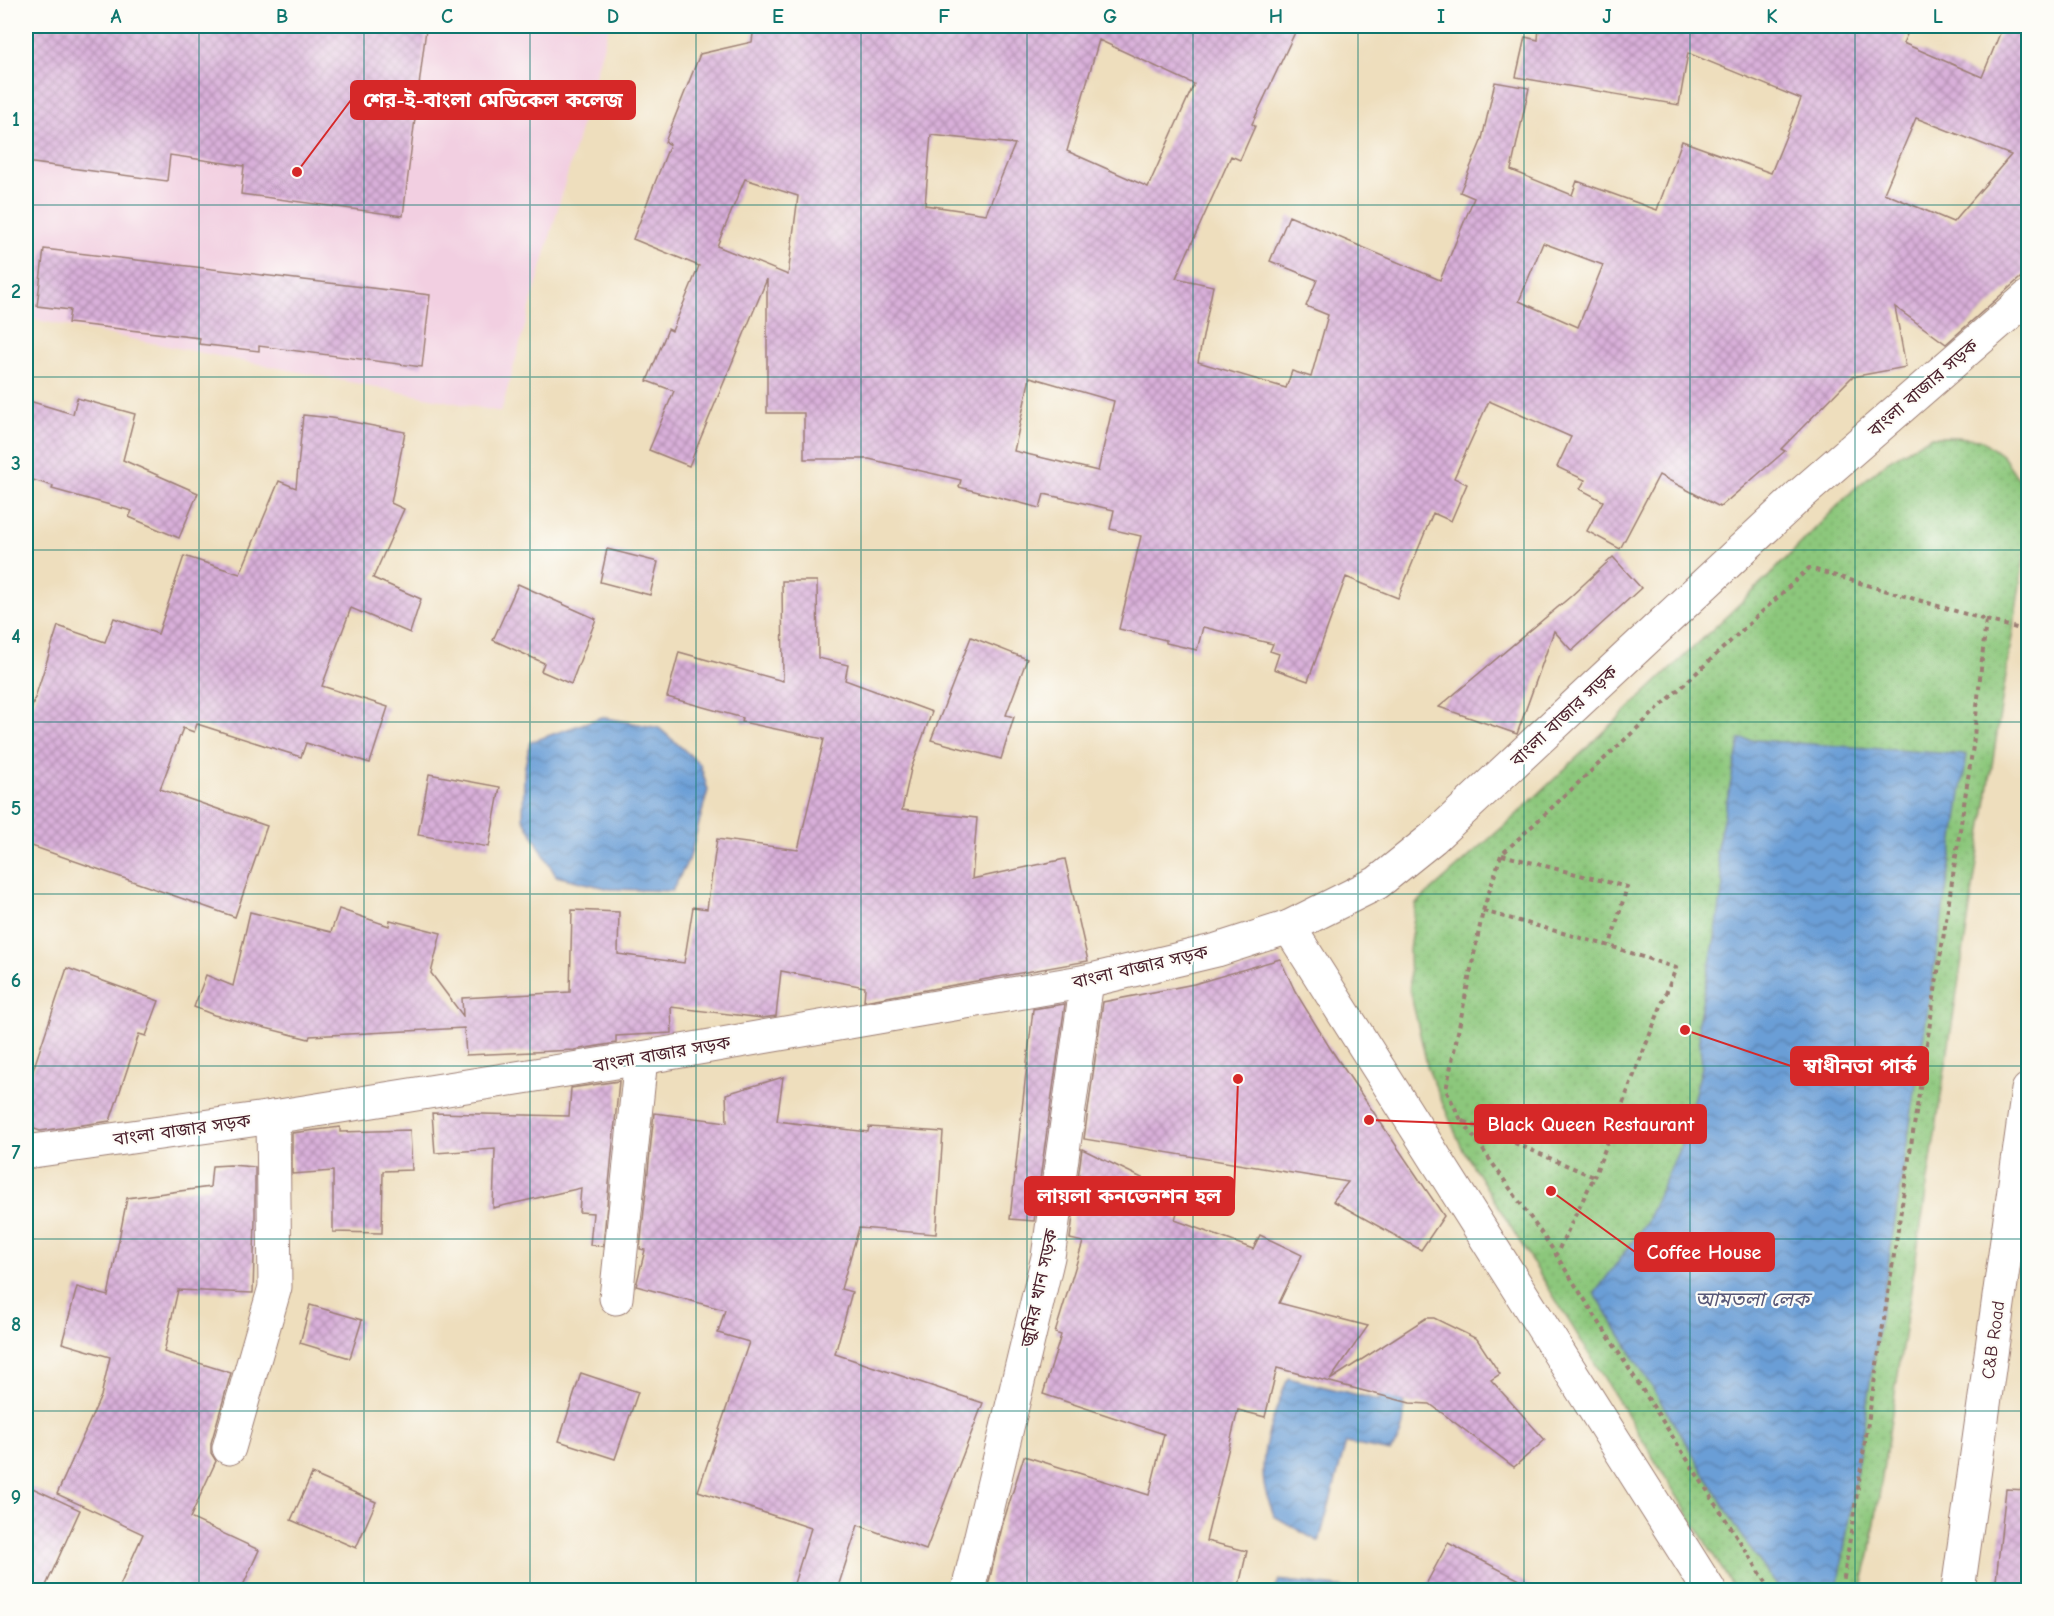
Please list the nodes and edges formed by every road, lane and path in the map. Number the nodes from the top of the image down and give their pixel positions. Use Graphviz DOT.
graph roads {
  1 [pos="2028,297"];
  2 [pos="1986,620"];
  3 [pos="2028,631"];
  4 [pos="1501,855"];
  5 [pos="1483,911"];
  6 [pos="1289,927"];
  7 [pos="1610,946"];
  8 [pos="1087,981"];
  9 [pos="641,1058"];
  10 [pos="2028,1090"];
  11 [pos="273,1117"];
  12 [pos="1461,1120"];
  13 [pos="26,1152"];
  14 [pos="1594,1177"];
  15 [pos="1556,1255"];
  16 [pos="616,1298"];
  17 [pos="229,1448"];
  18 [pos="968,1590"];
  19 [pos="1709,1590"];
  20 [pos="1772,1590"];
  21 [pos="1842,1590"];
  22 [pos="1958,1590"];
  1 -- 6 [label="main road, বাংলা বাজার সড়ক"];
  2 -- 3 [label="path"];
  2 -- 4 [label="path"];
  2 -- 21 [label="path"];
  4 -- 5 [label="path"];
  4 -- 7 [label="path"];
  5 -- 7 [label="path"];
  5 -- 12 [label="path"];
  6 -- 8 [label="main road, বাংলা বাজার সড়ক"];
  6 -- 19 [label="main road"];
  7 -- 14 [label="path"];
  8 -- 9 [label="main road, বাংলা বাজার সড়ক"];
  8 -- 18 [label="main road, জুমির খান সড়ক"];
  9 -- 11 [label="main road, বাংলা বাজার সড়ক"];
  9 -- 16 [label="main road"];
  10 -- 22 [label="main road, C&B Road"];
  11 -- 13 [label="main road, বাংলা বাজার সড়ক"];
  11 -- 17 [label="main road"];
  12 -- 14 [label="path"];
  12 -- 15 [label="path"];
  14 -- 15 [label="path"];
  15 -- 20 [label="path"];
}
